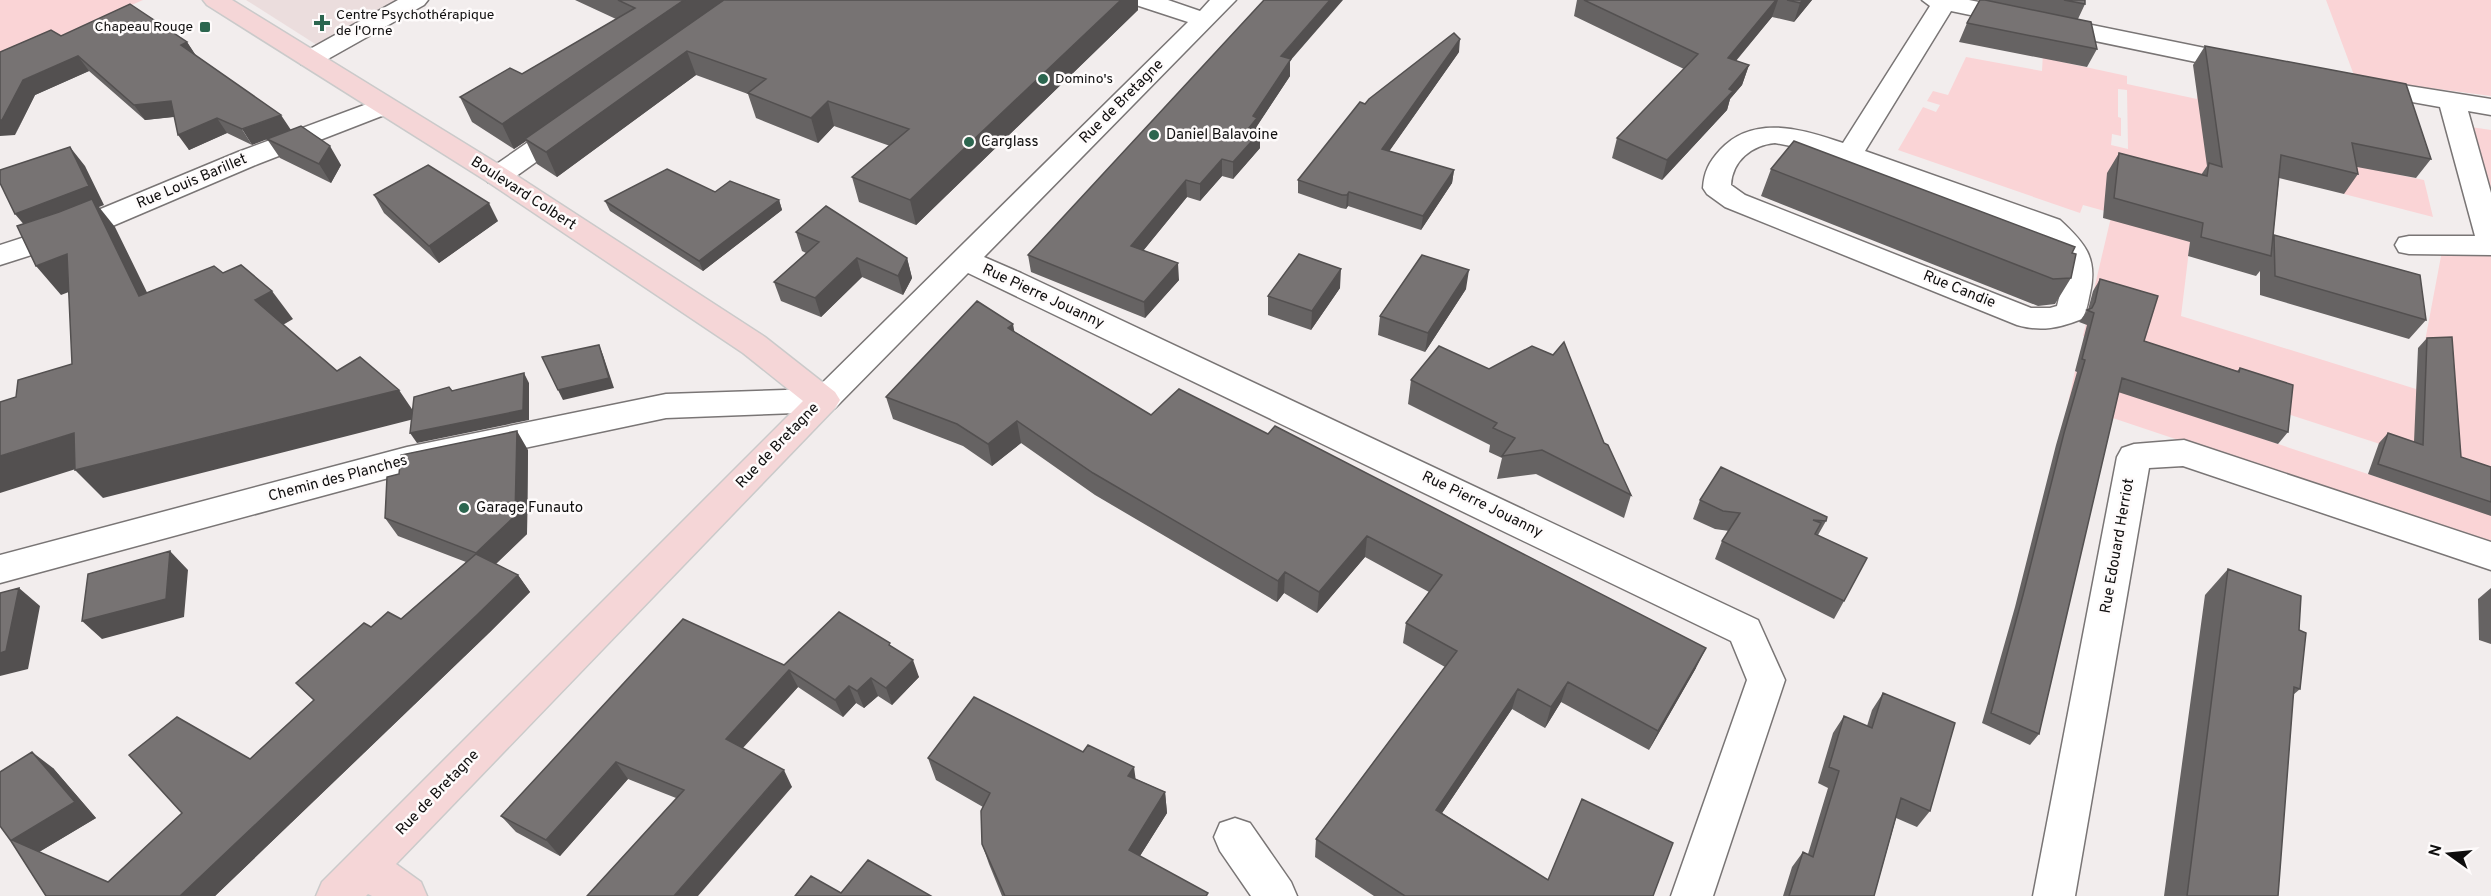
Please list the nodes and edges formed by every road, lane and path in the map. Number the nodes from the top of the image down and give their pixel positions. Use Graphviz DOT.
graph roads {
  1 [pos="215,0"];
  2 [pos="416,0"];
  3 [pos="1144,0"];
  4 [pos="1224,0"];
  5 [pos="1939,1"];
  6 [pos="1204,20"];
  7 [pos="310,59"];
  8 [pos="2270,69"];
  9 [pos="2339,82"];
  10 [pos="2452,102"];
  11 [pos="383,106"];
  12 [pos="2491,107"];
  13 [pos="589,112"];
  14 [pos="1849,155"];
  15 [pos="498,176"];
  16 [pos="2491,244"];
  17 [pos="2409,245"];
  18 [pos="0,255"];
  19 [pos="963,261"];
  20 [pos="824,400"];
  21 [pos="2491,556"];
  22 [pos="0,569"];
  23 [pos="1235,837"];
  24 [pos="366,867"];
  25 [pos="337,896"];
  26 [pos="406,896"];
  27 [pos="1276,896"];
  28 [pos="1692,896"];
  29 [pos="2054,896"];
  1 -- 7 [label="main road, Boulevard Colbert"];
  2 -- 7 [label="street"];
  3 -- 6 [label="street"];
  4 -- 6 [label="street, Rue de Bretagne"];
  5 -- 8 [label="street"];
  5 -- 14 [label="street"];
  6 -- 19 [label="street, Rue de Bretagne"];
  7 -- 11 [label="main road, Boulevard Colbert"];
  9 -- 10 [label="street"];
  10 -- 12 [label="street"];
  10 -- 16 [label="street"];
  11 -- 15 [label="main road, Boulevard Colbert"];
  11 -- 18 [label="street, Rue Louis Barillet"];
  13 -- 15 [label="street"];
  14 -- 14 [label="street, Rue Candie"];
  15 -- 20 [label="main road, Boulevard Colbert"];
  16 -- 17 [label="street"];
  19 -- 20 [label="street, Rue de Bretagne"];
  19 -- 28 [label="street, Rue Pierre Jouanny"];
  20 -- 22 [label="street, Chemin des Planches"];
  20 -- 24 [label="main road, Rue de Bretagne"];
  21 -- 29 [label="street, Rue Edouard Herriot"];
  23 -- 27 [label="street"];
  24 -- 25 [label="main road, Rue de Bretagne"];
  24 -- 26 [label="main road"];
}
